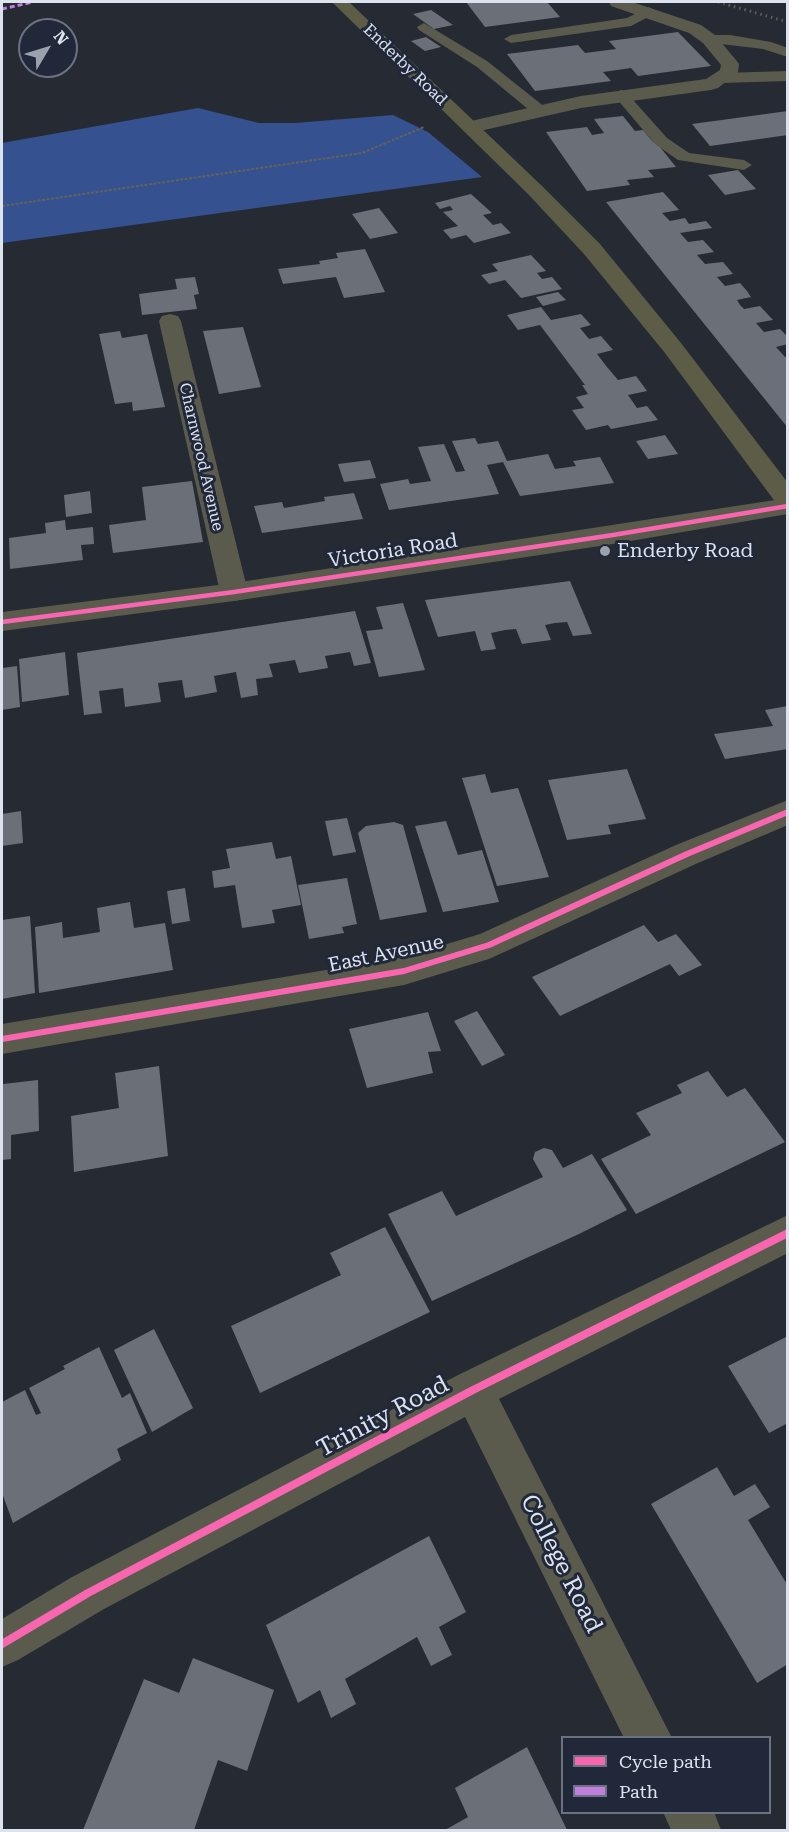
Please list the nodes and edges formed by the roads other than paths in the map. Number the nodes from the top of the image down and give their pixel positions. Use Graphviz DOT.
graph roads {
  1 [pos="340,2"];
  2 [pos="617,2"];
  3 [pos="649,11"];
  4 [pos="424,27"];
  5 [pos="462,35"];
  6 [pos="445,39"];
  7 [pos="511,39"];
  8 [pos="709,39"];
  9 [pos="788,53"];
  10 [pos="788,76"];
  11 [pos="722,78"];
  12 [pos="621,95"];
  13 [pos="540,111"];
  14 [pos="471,127"];
  15 [pos="744,165"];
  16 [pos="170,321"];
  17 [pos="788,501"];
  18 [pos="788,506"];
  19 [pos="234,592"];
  20 [pos="2,622"];
  21 [pos="788,813"];
  22 [pos="2,1039"];
  23 [pos="788,1233"];
  24 [pos="473,1390"];
  25 [pos="2,1644"];
  26 [pos="648,1736"];
  27 [pos="688,1814"];
  28 [pos="697,1830"];
  1 -- 14 [label="main road, Enderby Road"];
  2 -- 3 [label="street"];
  3 -- 7 [label="lane"];
  3 -- 8 [label="street"];
  4 -- 6 [label="lane"];
  5 -- 6 [label="lane"];
  6 -- 13 [label="lane"];
  8 -- 9 [label="lane"];
  8 -- 11 [label="street"];
  10 -- 11 [label="lane"];
  11 -- 12 [label="street"];
  12 -- 13 [label="street"];
  12 -- 15 [label="lane"];
  13 -- 14 [label="street"];
  14 -- 17 [label="main road, Enderby Road"];
  16 -- 19 [label="street, Charnwood Avenue"];
  18 -- 19 [label="street, Victoria Road"];
  19 -- 20 [label="street, Victoria Road"];
  21 -- 22 [label="street, East Avenue"];
  23 -- 24 [label="street, Trinity Road"];
  24 -- 25 [label="street, Trinity Road"];
  24 -- 26 [label="street, College Road"];
  27 -- 28 [label="street"];
}
